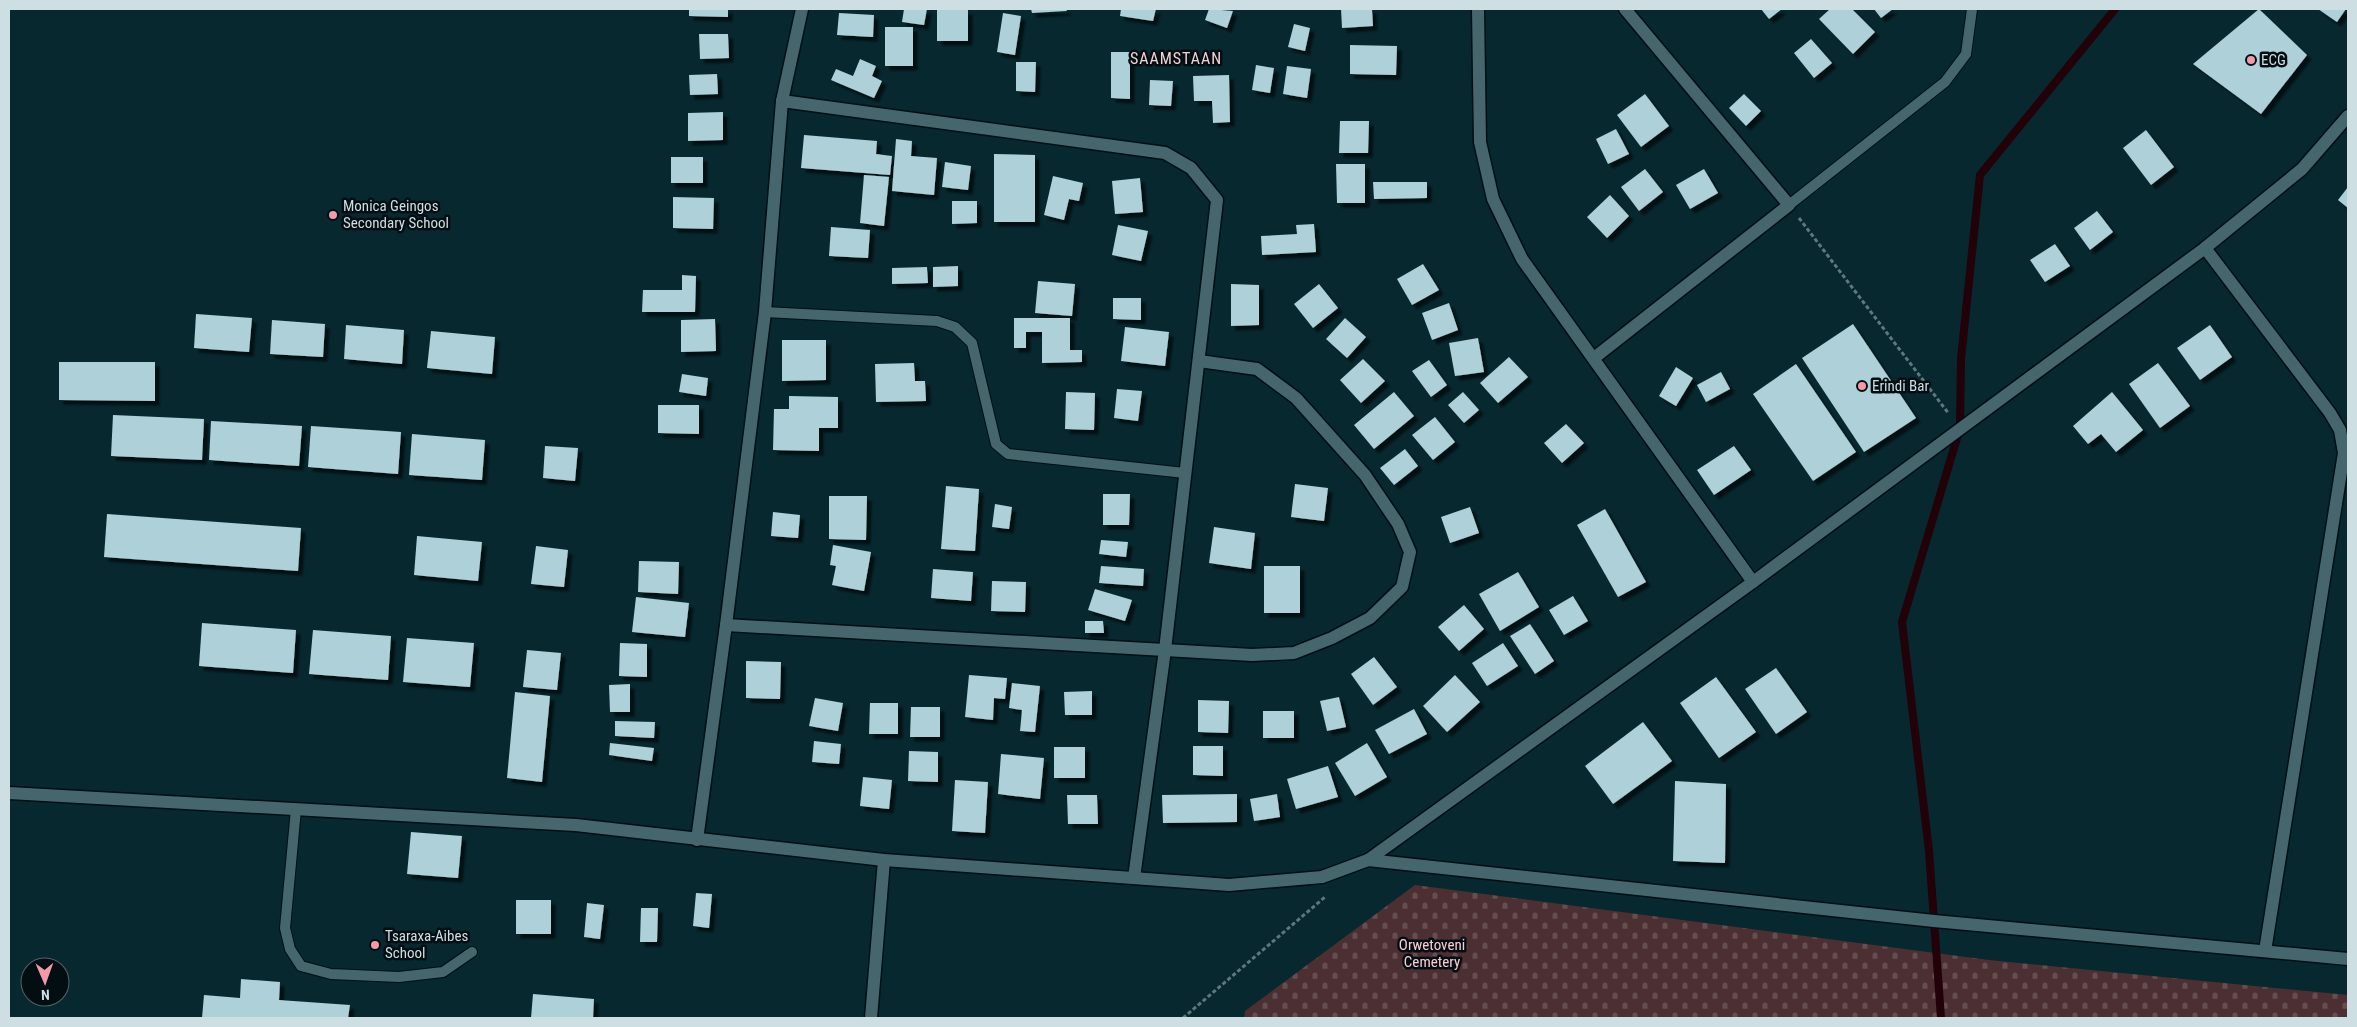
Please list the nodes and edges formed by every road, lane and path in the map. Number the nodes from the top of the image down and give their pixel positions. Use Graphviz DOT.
graph roads {
  1 [pos="802,9"];
  2 [pos="1478,9"];
  3 [pos="1625,9"];
  4 [pos="1972,9"];
  5 [pos="782,101"];
  6 [pos="2348,116"];
  7 [pos="1789,204"];
  8 [pos="2206,248"];
  9 [pos="765,312"];
  10 [pos="1594,358"];
  11 [pos="1199,361"];
  12 [pos="1960,428"];
  13 [pos="1185,473"];
  14 [pos="1753,582"];
  15 [pos="726,625"];
  16 [pos="1165,650"];
  17 [pos="9,793"];
  18 [pos="296,809"];
  19 [pos="697,840"];
  20 [pos="884,860"];
  21 [pos="1368,860"];
  22 [pos="1134,878"];
  23 [pos="1331,892"];
  24 [pos="2265,951"];
  25 [pos="472,952"];
  26 [pos="2348,959"];
  27 [pos="871,1018"];
  28 [pos="1183,1018"];
  1 -- 5 [label="street"];
  2 -- 10 [label="street"];
  3 -- 7 [label="street"];
  4 -- 7 [label="lane"];
  5 -- 9 [label="street"];
  5 -- 11 [label="street"];
  6 -- 8 [label="street"];
  7 -- 10 [label="street"];
  7 -- 12 [label="path"];
  8 -- 12 [label="street"];
  8 -- 24 [label="street"];
  9 -- 13 [label="lane"];
  9 -- 15 [label="street"];
  10 -- 14 [label="street"];
  11 -- 13 [label="street"];
  11 -- 16 [label="street"];
  12 -- 14 [label="street"];
  13 -- 16 [label="street"];
  14 -- 21 [label="street"];
  15 -- 16 [label="street"];
  15 -- 19 [label="street"];
  16 -- 22 [label="street"];
  17 -- 18 [label="street"];
  18 -- 19 [label="street"];
  18 -- 25 [label="lane"];
  19 -- 20 [label="street"];
  20 -- 22 [label="street"];
  20 -- 27 [label="street"];
  21 -- 22 [label="street"];
  21 -- 24 [label="street"];
  23 -- 28 [label="path"];
  24 -- 26 [label="street"];
}
